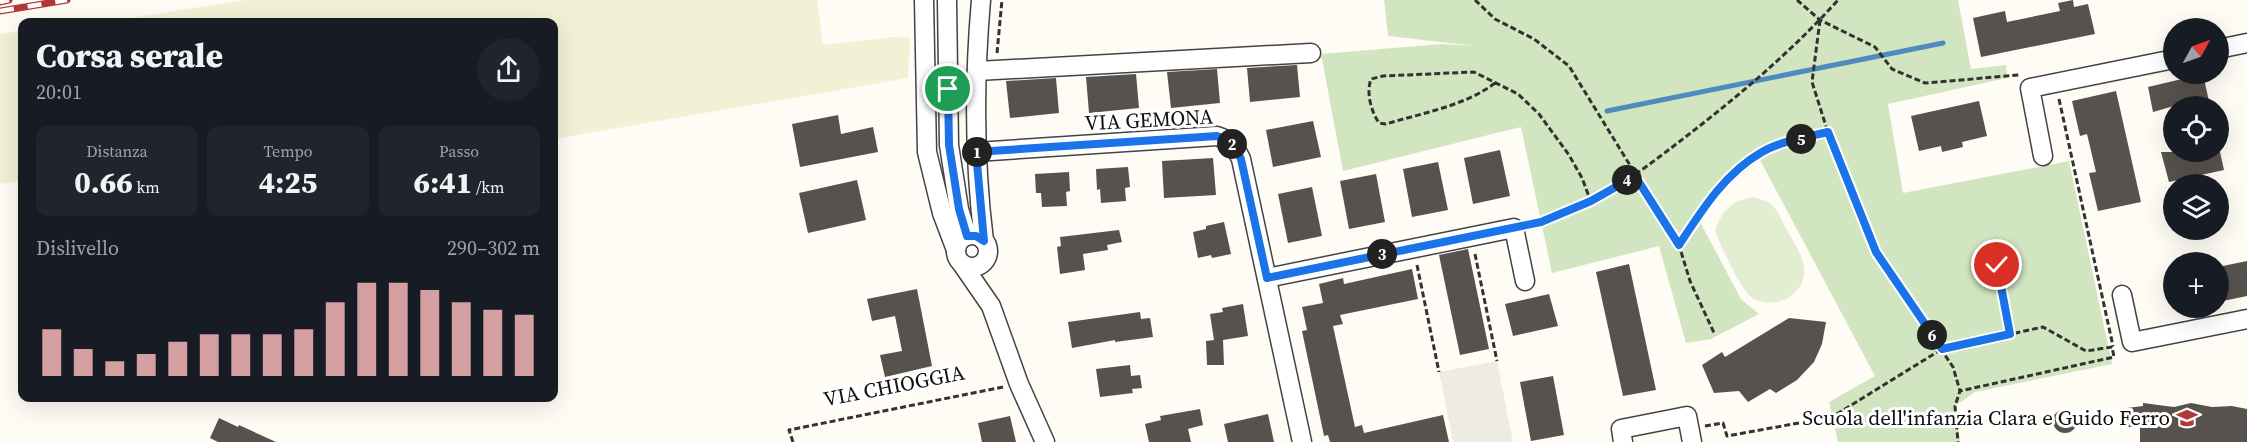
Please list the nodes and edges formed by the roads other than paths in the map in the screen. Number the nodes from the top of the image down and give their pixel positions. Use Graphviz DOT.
graph roads {
  1 [pos="924,0"];
  2 [pos="947,0"];
  3 [pos="981,0"];
  4 [pos="2247,43"];
  5 [pos="2229,47"];
  6 [pos="1311,52"];
  7 [pos="2163,61"];
  8 [pos="986,70"];
  9 [pos="976,152"];
  10 [pos="2043,156"];
  11 [pos="971,250"];
  12 [pos="1267,278"];
  13 [pos="1525,281"];
  14 [pos="2122,295"];
  15 [pos="991,306"];
  16 [pos="2247,320"];
  17 [pos="1690,429"];
  18 [pos="1045,442"];
  19 [pos="1302,442"];
  20 [pos="1623,442"];
  1 -- 11 [label="street"];
  2 -- 11 [label="street"];
  3 -- 8 [label="street"];
  4 -- 5 [label="street"];
  6 -- 8 [label="street"];
  7 -- 10 [label="street"];
  8 -- 9 [label="street"];
  9 -- 11 [label="street"];
  9 -- 12 [label="street, VIA GEMONA"];
  11 -- 15 [label="street"];
  11 -- 15 [label="street"];
  12 -- 13 [label="street"];
  12 -- 19 [label="street, VIA GEMONA"];
  14 -- 16 [label="street"];
  15 -- 18 [label="street"];
  17 -- 20 [label="street"];
}
